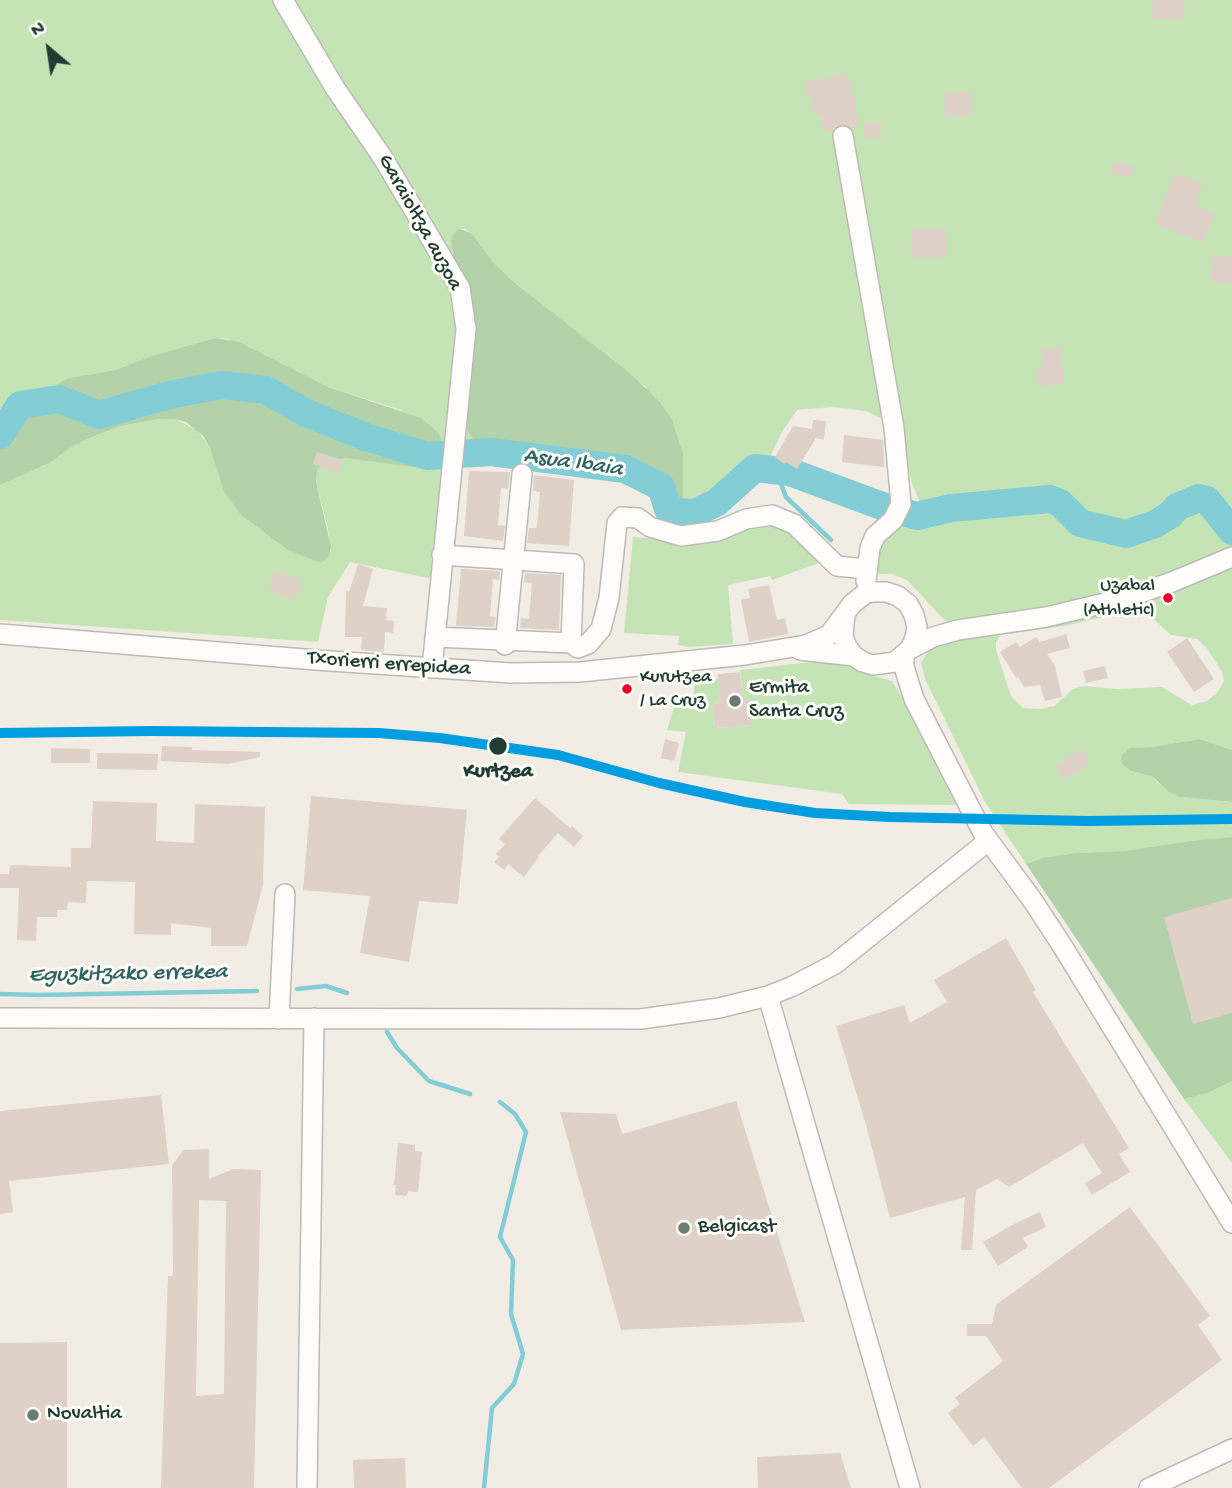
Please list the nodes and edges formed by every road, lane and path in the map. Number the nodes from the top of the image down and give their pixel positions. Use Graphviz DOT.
graph roads {
  1 [pos="283,0"];
  2 [pos="843,136"];
  3 [pos="522,474"];
  4 [pos="442,555"];
  5 [pos="1232,557"];
  6 [pos="513,560"];
  7 [pos="866,569"];
  8 [pos="866,593"];
  9 [pos="845,614"];
  10 [pos="914,615"];
  11 [pos="983,627"];
  12 [pos="0,634"];
  13 [pos="435,637"];
  14 [pos="506,643"];
  15 [pos="571,643"];
  16 [pos="778,650"];
  17 [pos="907,653"];
  18 [pos="854,656"];
  19 [pos="884,665"];
  20 [pos="432,668"];
  21 [pos="914,699"];
  22 [pos="988,841"];
  23 [pos="285,894"];
  24 [pos="768,996"];
  25 [pos="0,1018"];
  26 [pos="314,1018"];
  27 [pos="279,1019"];
  28 [pos="1232,1223"];
  29 [pos="1232,1449"];
  30 [pos="307,1488"];
  31 [pos="910,1488"];
  32 [pos="1149,1488"];
  1 -- 4 [label="street, Garaioltza auzoa"];
  2 -- 7 [label="street"];
  3 -- 6 [label="street"];
  4 -- 6 [label="street"];
  4 -- 13 [label="street, Garaioltza auzoa"];
  5 -- 11 [label="street"];
  6 -- 14 [label="street"];
  6 -- 15 [label="street"];
  7 -- 8 [label="street"];
  7 -- 15 [label="street"];
  8 -- 9 [label="street, Txorierri errepidea"];
  8 -- 10 [label="street"];
  9 -- 16 [label="street, Txorierri errepidea"];
  9 -- 18 [label="street"];
  10 -- 11 [label="street"];
  10 -- 17 [label="street"];
  11 -- 17 [label="street"];
  12 -- 20 [label="street, Txorierri errepidea"];
  13 -- 14 [label="street"];
  13 -- 20 [label="street, Garaioltza auzoa"];
  14 -- 15 [label="street"];
  16 -- 18 [label="street, Txorierri errepidea"];
  16 -- 20 [label="street, Txorierri errepidea"];
  17 -- 19 [label="street"];
  17 -- 21 [label="street"];
  18 -- 19 [label="street, Txorierri errepidea"];
  19 -- 21 [label="street"];
  21 -- 22 [label="street"];
  22 -- 24 [label="street"];
  22 -- 28 [label="street"];
  23 -- 27 [label="street"];
  24 -- 26 [label="street"];
  24 -- 31 [label="street"];
  25 -- 27 [label="street"];
  26 -- 27 [label="street"];
  26 -- 30 [label="street"];
  29 -- 32 [label="street"];
}
